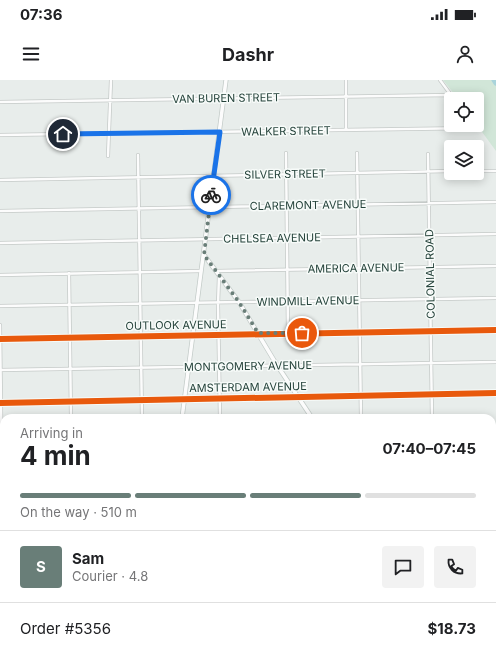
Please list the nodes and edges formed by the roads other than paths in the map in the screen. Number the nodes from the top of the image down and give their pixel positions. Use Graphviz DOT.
graph roads {
  1 [pos="111,80"];
  2 [pos="226,80"];
  3 [pos="346,80"];
  4 [pos="440,80"];
  5 [pos="449,92"];
  6 [pos="444,95"];
  7 [pos="346,97"];
  8 [pos="224,98"];
  9 [pos="111,100"];
  10 [pos="0,102"];
  11 [pos="444,128"];
  12 [pos="346,130"];
  13 [pos="220,132"];
  14 [pos="109,134"];
  15 [pos="0,135"];
  16 [pos="286,153"];
  17 [pos="357,153"];
  18 [pos="428,154"];
  19 [pos="138,155"];
  20 [pos="108,156"];
  21 [pos="444,171"];
  22 [pos="484,171"];
  23 [pos="496,171"];
  24 [pos="428,172"];
  25 [pos="358,173"];
  26 [pos="287,174"];
  27 [pos="214,175"];
  28 [pos="138,177"];
  29 [pos="0,180"];
  30 [pos="496,202"];
  31 [pos="429,204"];
  32 [pos="358,205"];
  33 [pos="288,206"];
  34 [pos="210,207"];
  35 [pos="138,208"];
  36 [pos="0,211"];
  37 [pos="496,234"];
  38 [pos="359,236"];
  39 [pos="430,236"];
  40 [pos="288,238"];
  41 [pos="206,239"];
  42 [pos="139,240"];
  43 [pos="0,243"];
  44 [pos="204,255"];
  45 [pos="496,266"];
  46 [pos="430,267"];
  47 [pos="288,269"];
  48 [pos="359,269"];
  49 [pos="201,271"];
  50 [pos="216,271"];
  51 [pos="139,272"];
  52 [pos="69,273"];
  53 [pos="0,275"];
  54 [pos="219,276"];
  55 [pos="496,298"];
  56 [pos="430,299"];
  57 [pos="360,300"];
  58 [pos="288,301"];
  59 [pos="218,302"];
  60 [pos="239,302"];
  61 [pos="197,303"];
  62 [pos="140,304"];
  63 [pos="69,305"];
  64 [pos="0,306"];
  65 [pos="0,325"];
  66 [pos="496,330"];
  67 [pos="431,331"];
  68 [pos="360,332"];
  69 [pos="258,333"];
  70 [pos="288,333"];
  71 [pos="218,334"];
  72 [pos="193,335"];
  73 [pos="140,336"];
  74 [pos="70,337"];
  75 [pos="0,338"];
  76 [pos="496,362"];
  77 [pos="360,363"];
  78 [pos="432,363"];
  79 [pos="277,365"];
  80 [pos="219,366"];
  81 [pos="189,367"];
  82 [pos="141,368"];
  83 [pos="70,369"];
  84 [pos="0,370"];
  85 [pos="496,393"];
  86 [pos="361,395"];
  87 [pos="432,395"];
  88 [pos="298,396"];
  89 [pos="185,398"];
  90 [pos="220,398"];
  91 [pos="142,399"];
  92 [pos="70,400"];
  93 [pos="0,403"];
  94 [pos="1,414"];
  95 [pos="71,414"];
  96 [pos="142,414"];
  97 [pos="183,414"];
  98 [pos="220,414"];
  99 [pos="309,414"];
  100 [pos="361,414"];
  101 [pos="432,414"];
  1 -- 9 [label="street"];
  2 -- 8 [label="main road"];
  3 -- 7 [label="street"];
  4 -- 5 [label="street"];
  6 -- 7 [label="street, VAN BUREN STREET"];
  7 -- 8 [label="street, VAN BUREN STREET"];
  7 -- 12 [label="street"];
  8 -- 9 [label="street, VAN BUREN STREET"];
  8 -- 13 [label="main road"];
  9 -- 10 [label="street, VAN BUREN STREET"];
  9 -- 14 [label="street"];
  11 -- 12 [label="street, WALKER STREET"];
  12 -- 13 [label="street, WALKER STREET"];
  13 -- 14 [label="street, WALKER STREET"];
  13 -- 27 [label="main road"];
  14 -- 15 [label="street, WALKER STREET"];
  14 -- 20 [label="street"];
  16 -- 26 [label="street"];
  17 -- 25 [label="street"];
  18 -- 24 [label="street, COLONIAL ROAD"];
  19 -- 28 [label="street"];
  21 -- 24 [label="street, SILVER STREET"];
  22 -- 23 [label="street"];
  24 -- 25 [label="street, SILVER STREET"];
  24 -- 31 [label="street, COLONIAL ROAD"];
  25 -- 26 [label="street, SILVER STREET"];
  25 -- 32 [label="street"];
  26 -- 27 [label="street, SILVER STREET"];
  26 -- 33 [label="street"];
  27 -- 28 [label="street, SILVER STREET"];
  27 -- 34 [label="main road"];
  28 -- 29 [label="street, SILVER STREET"];
  28 -- 35 [label="street"];
  30 -- 31 [label="street, CLAREMONT AVENUE"];
  31 -- 32 [label="street, CLAREMONT AVENUE"];
  31 -- 39 [label="street, COLONIAL ROAD"];
  32 -- 33 [label="street, CLAREMONT AVENUE"];
  32 -- 38 [label="street"];
  33 -- 34 [label="street, CLAREMONT AVENUE"];
  33 -- 40 [label="street"];
  34 -- 35 [label="street, CLAREMONT AVENUE"];
  34 -- 41 [label="main road"];
  35 -- 36 [label="street, CLAREMONT AVENUE"];
  35 -- 42 [label="street"];
  37 -- 39 [label="street, CHELSEA AVENUE"];
  38 -- 39 [label="street, CHELSEA AVENUE"];
  38 -- 40 [label="street, CHELSEA AVENUE"];
  38 -- 48 [label="street"];
  39 -- 46 [label="street, COLONIAL ROAD"];
  40 -- 41 [label="street, CHELSEA AVENUE"];
  40 -- 47 [label="street"];
  41 -- 42 [label="street, CHELSEA AVENUE"];
  41 -- 44 [label="main road"];
  42 -- 43 [label="street, CHELSEA AVENUE"];
  42 -- 51 [label="street"];
  44 -- 49 [label="main road"];
  44 -- 50 [label="main road"];
  45 -- 46 [label="street, AMERICA AVENUE"];
  46 -- 48 [label="street, AMERICA AVENUE"];
  46 -- 56 [label="street, COLONIAL ROAD"];
  47 -- 48 [label="street, AMERICA AVENUE"];
  47 -- 50 [label="street, AMERICA AVENUE"];
  47 -- 58 [label="street"];
  48 -- 57 [label="street"];
  49 -- 51 [label="street"];
  49 -- 61 [label="main road"];
  50 -- 54 [label="main road"];
  51 -- 52 [label="street"];
  51 -- 62 [label="street"];
  52 -- 53 [label="street"];
  52 -- 63 [label="street"];
  54 -- 59 [label="street"];
  54 -- 60 [label="main road"];
  55 -- 56 [label="street, WINDMILL AVENUE"];
  56 -- 57 [label="street, WINDMILL AVENUE"];
  56 -- 67 [label="street, COLONIAL ROAD"];
  57 -- 58 [label="street, WINDMILL AVENUE"];
  57 -- 68 [label="street"];
  58 -- 60 [label="street, WINDMILL AVENUE"];
  58 -- 70 [label="street"];
  59 -- 60 [label="street, WINDMILL AVENUE"];
  59 -- 61 [label="street, WINDMILL AVENUE"];
  59 -- 71 [label="street"];
  60 -- 69 [label="main road"];
  61 -- 62 [label="street, WINDMILL AVENUE"];
  61 -- 72 [label="main road"];
  62 -- 63 [label="street, WINDMILL AVENUE"];
  62 -- 73 [label="street"];
  63 -- 64 [label="street, WINDMILL AVENUE"];
  63 -- 74 [label="street"];
  65 -- 75 [label="street"];
  66 -- 67 [label="street, OUTLOOK AVENUE"];
  67 -- 68 [label="street, OUTLOOK AVENUE"];
  67 -- 78 [label="street, COLONIAL ROAD"];
  68 -- 70 [label="street, OUTLOOK AVENUE"];
  68 -- 77 [label="street"];
  69 -- 70 [label="street, OUTLOOK AVENUE"];
  69 -- 71 [label="street, OUTLOOK AVENUE"];
  69 -- 79 [label="main road"];
  71 -- 72 [label="street, OUTLOOK AVENUE"];
  71 -- 80 [label="street"];
  72 -- 73 [label="street, OUTLOOK AVENUE"];
  72 -- 81 [label="main road"];
  73 -- 74 [label="street, OUTLOOK AVENUE"];
  73 -- 82 [label="street"];
  74 -- 75 [label="street, OUTLOOK AVENUE"];
  74 -- 83 [label="street"];
  75 -- 84 [label="street"];
  76 -- 78 [label="street, MONTGOMERY AVENUE"];
  77 -- 78 [label="street, MONTGOMERY AVENUE"];
  77 -- 79 [label="street, MONTGOMERY AVENUE"];
  77 -- 86 [label="street"];
  78 -- 87 [label="street, COLONIAL ROAD"];
  79 -- 80 [label="street, MONTGOMERY AVENUE"];
  79 -- 88 [label="main road"];
  80 -- 81 [label="street, MONTGOMERY AVENUE"];
  80 -- 90 [label="street"];
  81 -- 82 [label="street, MONTGOMERY AVENUE"];
  81 -- 89 [label="main road"];
  82 -- 83 [label="street, MONTGOMERY AVENUE"];
  82 -- 91 [label="street"];
  83 -- 84 [label="street, MONTGOMERY AVENUE"];
  83 -- 92 [label="street"];
  84 -- 93 [label="street"];
  85 -- 87 [label="street, AMSTERDAM AVENUE"];
  86 -- 87 [label="street, AMSTERDAM AVENUE"];
  86 -- 88 [label="street, AMSTERDAM AVENUE"];
  86 -- 100 [label="street"];
  87 -- 101 [label="street, COLONIAL ROAD"];
  88 -- 90 [label="street, AMSTERDAM AVENUE"];
  88 -- 99 [label="main road"];
  89 -- 90 [label="street, AMSTERDAM AVENUE"];
  89 -- 91 [label="street, AMSTERDAM AVENUE"];
  89 -- 97 [label="main road"];
  90 -- 98 [label="street"];
  91 -- 92 [label="street, AMSTERDAM AVENUE"];
  91 -- 96 [label="street"];
  92 -- 93 [label="street, AMSTERDAM AVENUE"];
  92 -- 95 [label="street"];
  93 -- 94 [label="street"];
}
